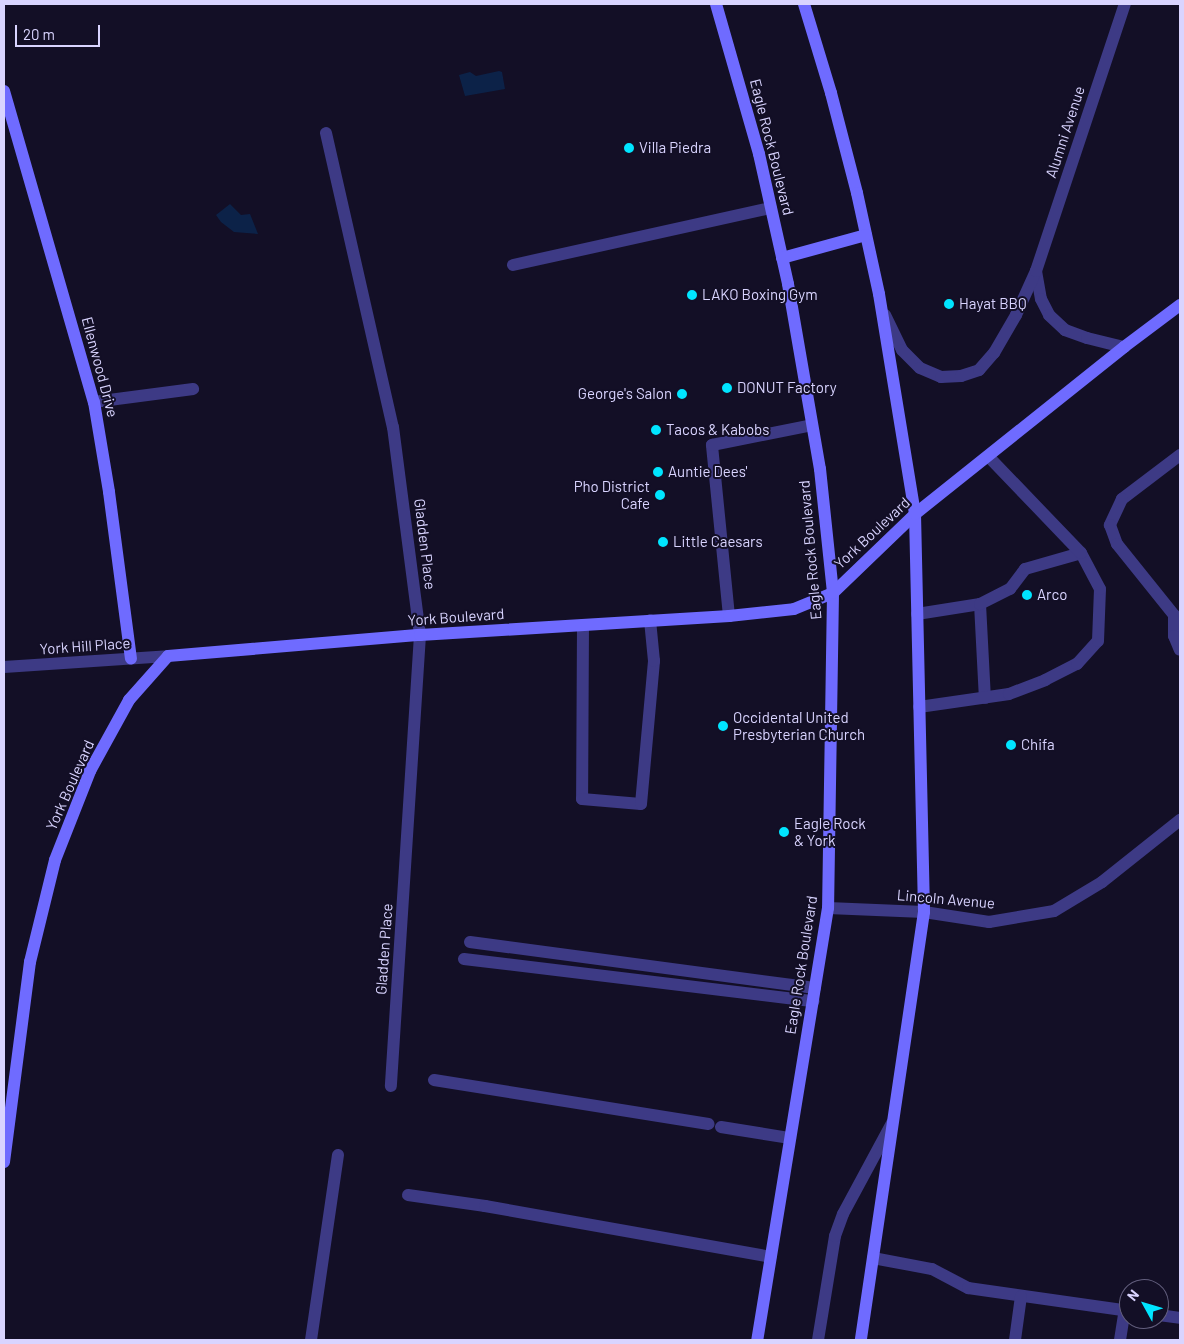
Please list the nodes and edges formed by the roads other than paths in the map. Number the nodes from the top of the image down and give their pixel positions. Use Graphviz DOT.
graph roads {
  1 [pos="716,4"];
  2 [pos="804,4"];
  3 [pos="1125,4"];
  4 [pos="4,91"];
  5 [pos="326,133"];
  6 [pos="771,208"];
  7 [pos="866,235"];
  8 [pos="782,258"];
  9 [pos="513,266"];
  10 [pos="1036,271"];
  11 [pos="878,294"];
  12 [pos="1180,305"];
  13 [pos="1124,347"];
  14 [pos="193,389"];
  15 [pos="94,402"];
  16 [pos="812,425"];
  17 [pos="1180,455"];
  18 [pos="988,456"];
  19 [pos="915,514"];
  20 [pos="1081,553"];
  21 [pos="833,592"];
  22 [pos="980,604"];
  23 [pos="917,614"];
  24 [pos="729,616"];
  25 [pos="650,620"];
  26 [pos="583,625"];
  27 [pos="420,635"];
  28 [pos="1180,650"];
  29 [pos="168,656"];
  30 [pos="131,659"];
  31 [pos="4,667"];
  32 [pos="985,698"];
  33 [pos="919,708"];
  34 [pos="1180,820"];
  35 [pos="828,908"];
  36 [pos="924,912"];
  37 [pos="470,942"];
  38 [pos="464,959"];
  39 [pos="814,995"];
  40 [pos="434,1080"];
  41 [pos="391,1086"];
  42 [pos="893,1122"];
  43 [pos="708,1124"];
  44 [pos="721,1127"];
  45 [pos="790,1138"];
  46 [pos="338,1154"];
  47 [pos="4,1162"];
  48 [pos="408,1195"];
  49 [pos="770,1257"];
  50 [pos="873,1258"];
  51 [pos="1021,1296"];
  52 [pos="1119,1309"];
  53 [pos="311,1340"];
  54 [pos="756,1340"];
  55 [pos="818,1340"];
  56 [pos="861,1340"];
  57 [pos="1015,1340"];
  1 -- 6 [label="main road, Eagle Rock Boulevard"];
  2 -- 7 [label="main road"];
  3 -- 10 [label="street, Alumni Avenue"];
  4 -- 15 [label="main road, Ellenwood Drive"];
  5 -- 27 [label="street, Gladden Place"];
  6 -- 8 [label="main road, Eagle Rock Boulevard"];
  6 -- 9 [label="street"];
  7 -- 8 [label="main road"];
  7 -- 11 [label="main road"];
  8 -- 16 [label="main road, Eagle Rock Boulevard"];
  10 -- 11 [label="street, Alumni Avenue"];
  10 -- 13 [label="street, Alumni Avenue"];
  11 -- 19 [label="main road"];
  12 -- 13 [label="main road, York Boulevard"];
  13 -- 18 [label="main road, York Boulevard"];
  14 -- 15 [label="street"];
  15 -- 30 [label="main road, Ellenwood Drive"];
  16 -- 21 [label="main road, Eagle Rock Boulevard"];
  16 -- 24 [label="street"];
  17 -- 28 [label="street"];
  18 -- 19 [label="main road, York Boulevard"];
  18 -- 20 [label="street"];
  19 -- 21 [label="main road, York Boulevard"];
  19 -- 23 [label="main road"];
  20 -- 22 [label="street"];
  20 -- 32 [label="street"];
  21 -- 24 [label="main road, York Boulevard"];
  21 -- 35 [label="main road, Eagle Rock Boulevard"];
  22 -- 23 [label="street"];
  22 -- 32 [label="street"];
  23 -- 33 [label="main road"];
  24 -- 25 [label="main road, York Boulevard"];
  25 -- 26 [label="main road, York Boulevard"];
  25 -- 26 [label="street"];
  26 -- 27 [label="main road, York Boulevard"];
  27 -- 29 [label="main road, York Boulevard"];
  27 -- 41 [label="street, Gladden Place"];
  29 -- 30 [label="street, York Hill Place"];
  29 -- 47 [label="main road, York Boulevard"];
  30 -- 31 [label="street, York Hill Place"];
  32 -- 33 [label="street"];
  33 -- 36 [label="main road"];
  34 -- 36 [label="street, Lincoln Avenue"];
  35 -- 36 [label="street, Lincoln Avenue"];
  35 -- 39 [label="main road, Eagle Rock Boulevard"];
  36 -- 42 [label="main road"];
  37 -- 39 [label="street"];
  38 -- 39 [label="street"];
  39 -- 45 [label="main road, Eagle Rock Boulevard"];
  40 -- 43 [label="street"];
  42 -- 50 [label="main road"];
  42 -- 55 [label="street"];
  44 -- 45 [label="street"];
  45 -- 49 [label="main road, Eagle Rock Boulevard"];
  46 -- 53 [label="street"];
  48 -- 49 [label="street"];
  49 -- 54 [label="main road, Eagle Rock Boulevard"];
  50 -- 51 [label="street"];
  50 -- 56 [label="main road"];
  51 -- 52 [label="street"];
  51 -- 57 [label="street"];
}
